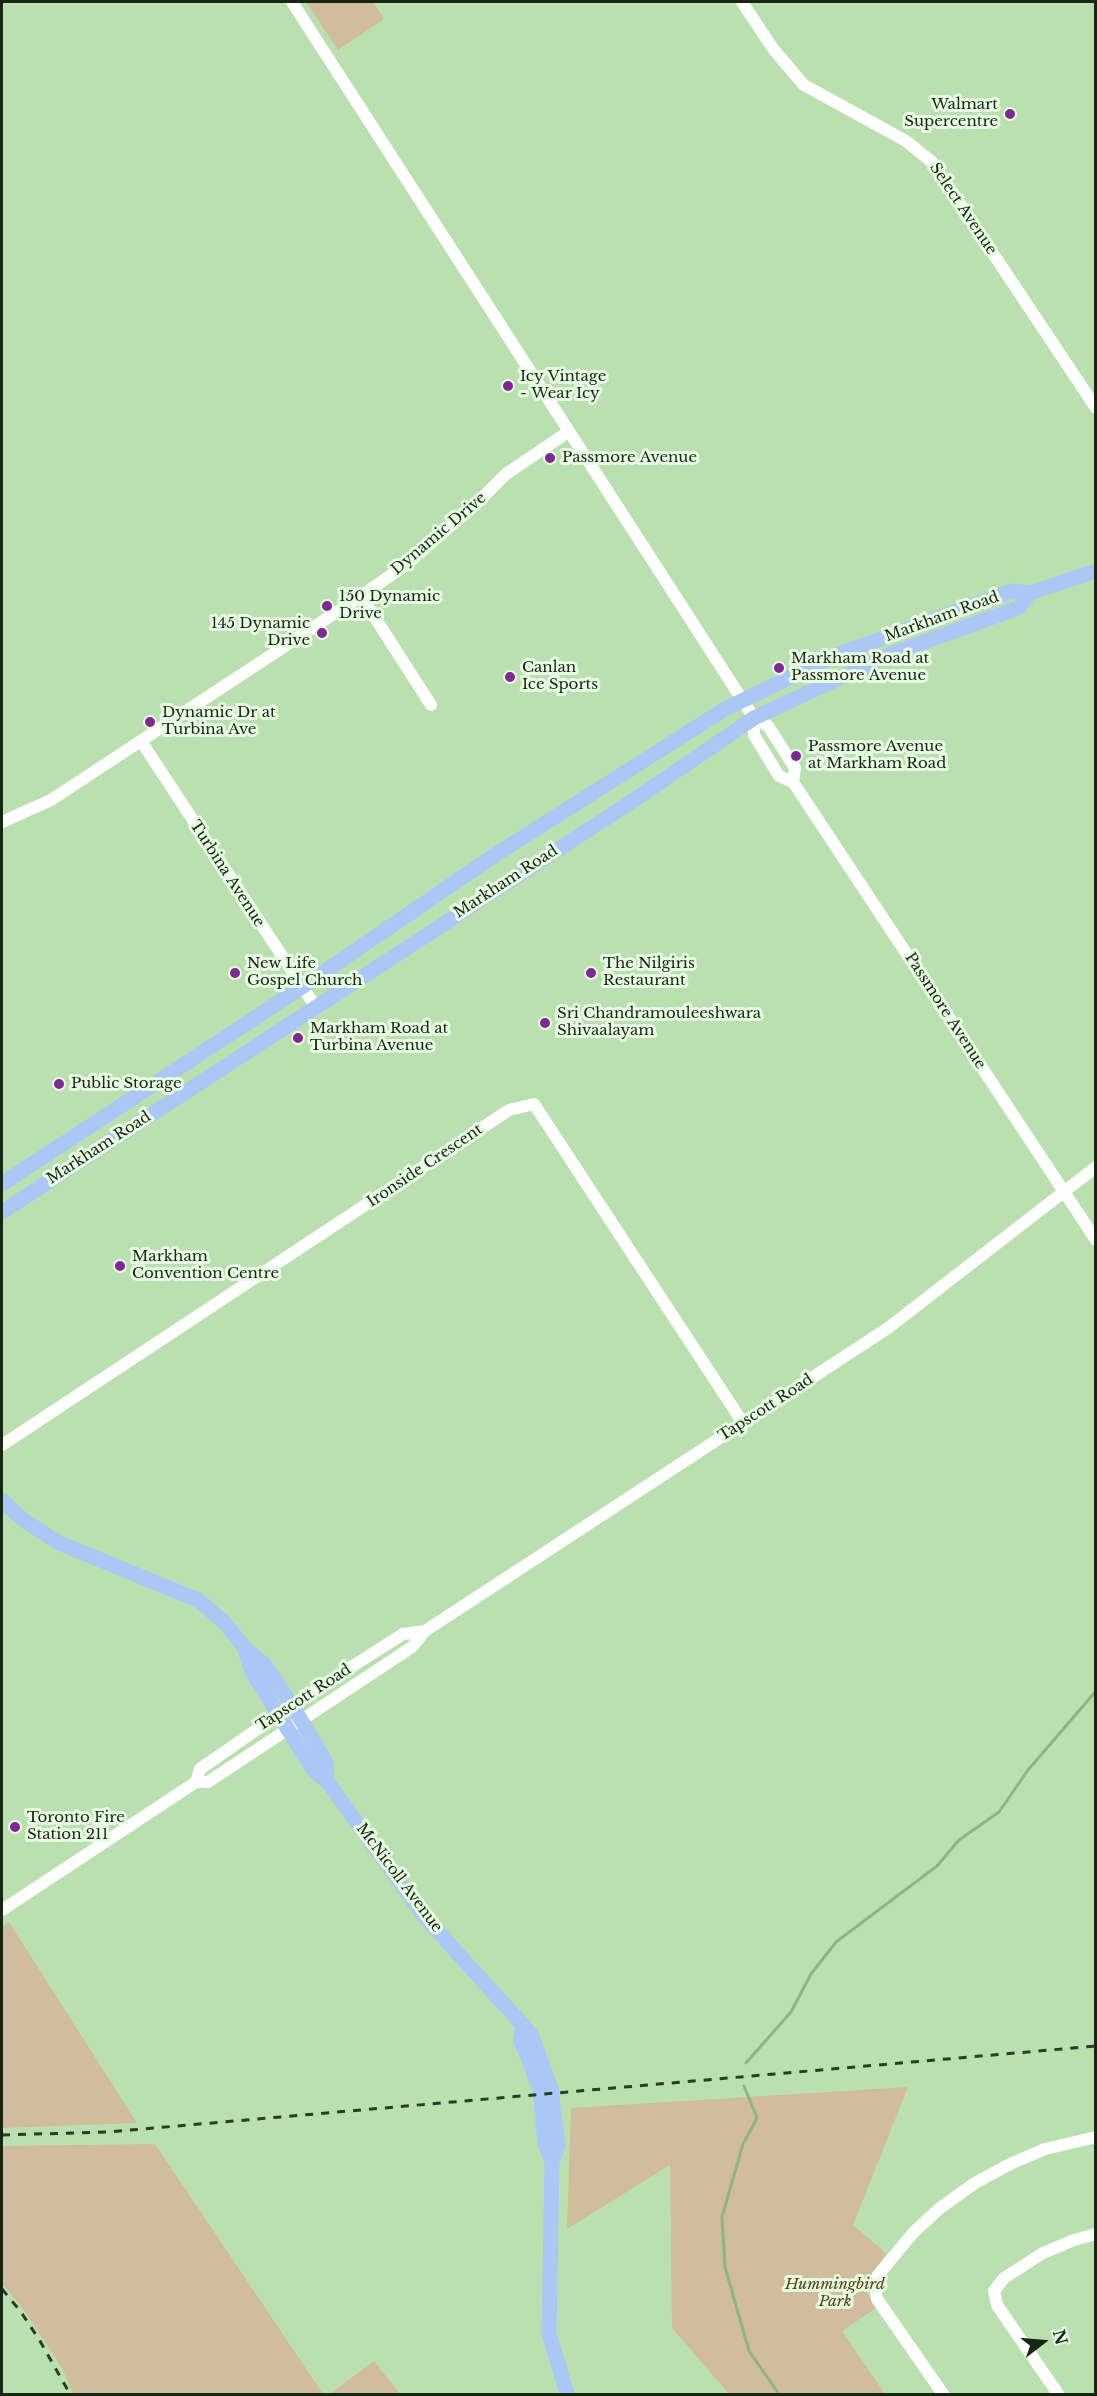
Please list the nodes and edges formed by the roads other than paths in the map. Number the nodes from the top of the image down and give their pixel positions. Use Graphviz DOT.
graph roads {
  1 [pos="292,2"];
  2 [pos="741,2"];
  3 [pos="1095,408"];
  4 [pos="568,432"];
  5 [pos="1095,571"];
  6 [pos="1030,593"];
  7 [pos="361,596"];
  8 [pos="742,700"];
  9 [pos="431,705"];
  10 [pos="754,718"];
  11 [pos="141,741"];
  12 [pos="2,822"];
  13 [pos="302,987"];
  14 [pos="315,1006"];
  15 [pos="1095,1167"];
  16 [pos="2,1184"];
  17 [pos="1063,1191"];
  18 [pos="2,1212"];
  19 [pos="1095,1240"];
  20 [pos="743,1423"];
  21 [pos="2,1445"];
  22 [pos="2,1500"];
  23 [pos="425,1631"];
  24 [pos="286,1709"];
  25 [pos="295,1724"];
  26 [pos="196,1782"];
  27 [pos="2,1910"];
  28 [pos="1095,2137"];
  29 [pos="1095,2234"];
  30 [pos="567,2394"];
  31 [pos="943,2394"];
  32 [pos="1058,2394"];
  1 -- 4 [label="street, Passmore Avenue"];
  2 -- 3 [label="street, Select Avenue"];
  4 -- 7 [label="street, Dynamic Drive"];
  4 -- 8 [label="street, Passmore Avenue"];
  5 -- 6 [label="main road, Markham Road"];
  6 -- 8 [label="main road, Markham Road"];
  6 -- 10 [label="main road, Markham Road"];
  7 -- 9 [label="street"];
  7 -- 11 [label="street, Dynamic Drive"];
  8 -- 10 [label="street, Passmore Avenue"];
  8 -- 13 [label="main road, Markham Road"];
  10 -- 14 [label="main road, Markham Road"];
  10 -- 17 [label="street, Passmore Avenue"];
  11 -- 12 [label="street, Dynamic Drive"];
  11 -- 13 [label="street, Turbina Avenue"];
  13 -- 14 [label="street, Turbina Avenue"];
  13 -- 16 [label="main road, Markham Road"];
  14 -- 18 [label="main road, Markham Road"];
  15 -- 17 [label="street, Tapscott Road"];
  17 -- 19 [label="street, Passmore Avenue"];
  17 -- 20 [label="street, Tapscott Road"];
  20 -- 21 [label="street, Ironside Crescent"];
  20 -- 23 [label="street, Tapscott Road"];
  22 -- 24 [label="main road, McNicoll Avenue"];
  23 -- 24 [label="street, Tapscott Road"];
  23 -- 25 [label="street, Tapscott Road"];
  24 -- 25 [label="main road, McNicoll Avenue"];
  24 -- 26 [label="street, Tapscott Road"];
  25 -- 26 [label="street, Tapscott Road"];
  25 -- 30 [label="main road, McNicoll Avenue"];
  26 -- 27 [label="street, Tapscott Road"];
  28 -- 31 [label="street"];
  29 -- 32 [label="street"];
}
